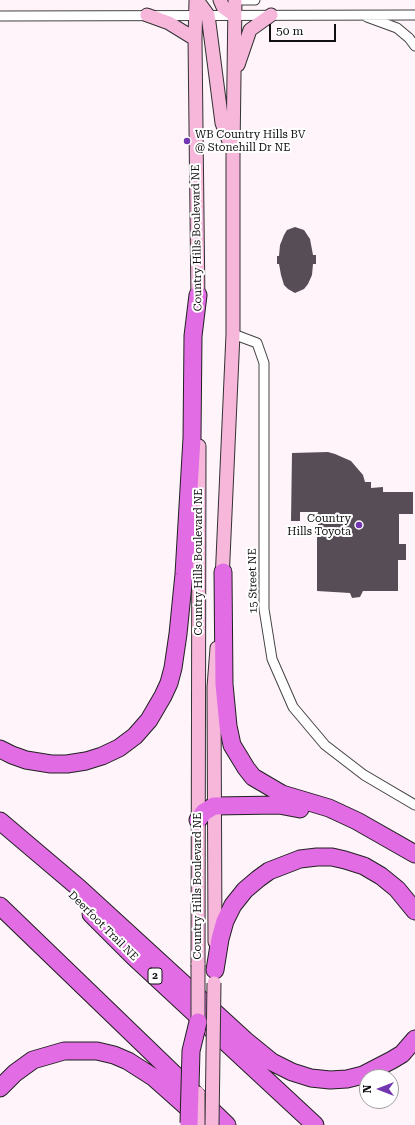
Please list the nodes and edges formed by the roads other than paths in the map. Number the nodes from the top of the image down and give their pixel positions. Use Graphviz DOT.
graph roads {
  1 [pos="196,0"];
  2 [pos="220,0"];
  3 [pos="235,0"];
  4 [pos="239,0"];
  5 [pos="255,0"];
  6 [pos="148,15"];
  7 [pos="202,15"];
  8 [pos="234,15"];
  9 [pos="271,15"];
  10 [pos="360,15"];
  11 [pos="415,15"];
  12 [pos="0,16"];
  13 [pos="195,39"];
  14 [pos="415,46"];
  15 [pos="233,80"];
  16 [pos="233,152"];
  17 [pos="198,295"];
  18 [pos="233,334"];
  19 [pos="223,572"];
  20 [pos="0,749"];
  21 [pos="415,805"];
  22 [pos="214,806"];
  23 [pos="198,820"];
  24 [pos="0,821"];
  25 [pos="415,854"];
  26 [pos="415,864"];
  27 [pos="0,906"];
  28 [pos="415,911"];
  29 [pos="215,977"];
  30 [pos="198,1022"];
  31 [pos="415,1039"];
  32 [pos="0,1088"];
  33 [pos="192,1124"];
  34 [pos="206,1125"];
  35 [pos="212,1125"];
  36 [pos="227,1125"];
  37 [pos="315,1125"];
  1 -- 7 [label="main road"];
  2 -- 8 [label="main road"];
  3 -- 8 [label="main road, Country Hills Boulevard NE"];
  4 -- 5 [label="street"];
  6 -- 7 [label="street"];
  6 -- 12 [label="street"];
  6 -- 13 [label="main road"];
  7 -- 8 [label="street"];
  7 -- 13 [label="main road, Country Hills Boulevard NE"];
  7 -- 16 [label="main road"];
  8 -- 9 [label="street"];
  8 -- 15 [label="main road, Country Hills Boulevard NE"];
  9 -- 10 [label="street"];
  9 -- 15 [label="main road"];
  10 -- 11 [label="street"];
  10 -- 14 [label="street"];
  13 -- 17 [label="main road, Country Hills Boulevard NE"];
  15 -- 16 [label="main road, Country Hills Boulevard NE"];
  16 -- 18 [label="main road, Country Hills Boulevard NE"];
  17 -- 20 [label="highway"];
  17 -- 23 [label="main road, Country Hills Boulevard NE"];
  18 -- 19 [label="main road, Country Hills Boulevard NE"];
  18 -- 21 [label="street, 15 Street NE"];
  19 -- 22 [label="main road, Country Hills Boulevard NE"];
  19 -- 25 [label="highway"];
  22 -- 23 [label="highway"];
  22 -- 26 [label="highway"];
  22 -- 29 [label="main road, Country Hills Boulevard NE"];
  23 -- 30 [label="main road, Country Hills Boulevard NE, bridge"];
  24 -- 31 [label="highway"];
  24 -- 37 [label="highway, Deerfoot Trail NE / 2"];
  27 -- 36 [label="highway"];
  28 -- 29 [label="highway"];
  29 -- 35 [label="main road, Country Hills Boulevard NE, bridge"];
  30 -- 33 [label="highway, bridge"];
  32 -- 34 [label="highway"];
}
